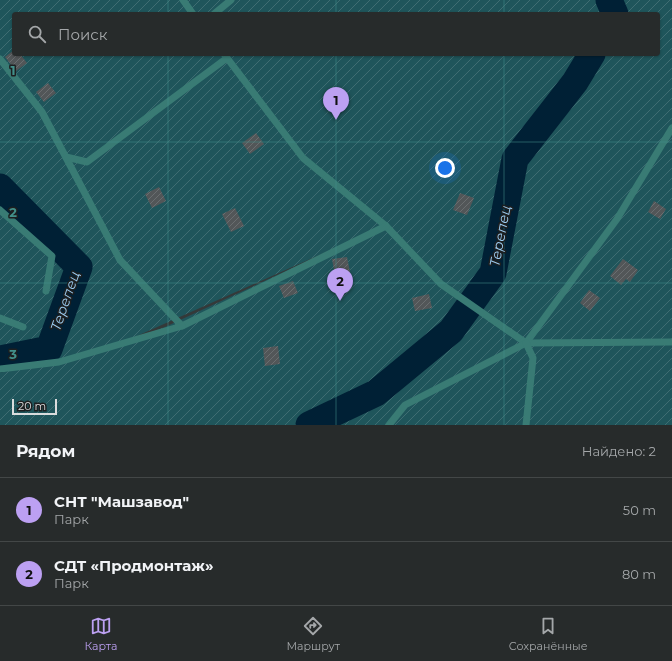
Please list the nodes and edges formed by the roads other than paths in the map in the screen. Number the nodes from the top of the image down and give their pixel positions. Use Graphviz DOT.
graph roads {
  1 [pos="183,0"];
  2 [pos="232,0"];
  3 [pos="192,12"];
  4 [pos="217,12"];
  5 [pos="225,56"];
  6 [pos="0,59"];
  7 [pos="672,128"];
  8 [pos="66,157"];
  9 [pos="0,210"];
  10 [pos="386,226"];
  11 [pos="46,291"];
  12 [pos="0,318"];
  13 [pos="182,326"];
  14 [pos="23,327"];
  15 [pos="672,342"];
  16 [pos="526,343"];
  17 [pos="0,369"];
  18 [pos="389,425"];
  19 [pos="526,425"];
  1 -- 3 [label="lane"];
  2 -- 4 [label="lane"];
  5 -- 8 [label="lane"];
  5 -- 10 [label="lane"];
  6 -- 8 [label="lane"];
  7 -- 16 [label="lane"];
  8 -- 13 [label="lane"];
  9 -- 11 [label="lane"];
  10 -- 13 [label="lane"];
  10 -- 16 [label="lane"];
  12 -- 14 [label="lane"];
  13 -- 17 [label="lane"];
  15 -- 16 [label="lane"];
  16 -- 18 [label="lane"];
  16 -- 19 [label="lane"];
}
